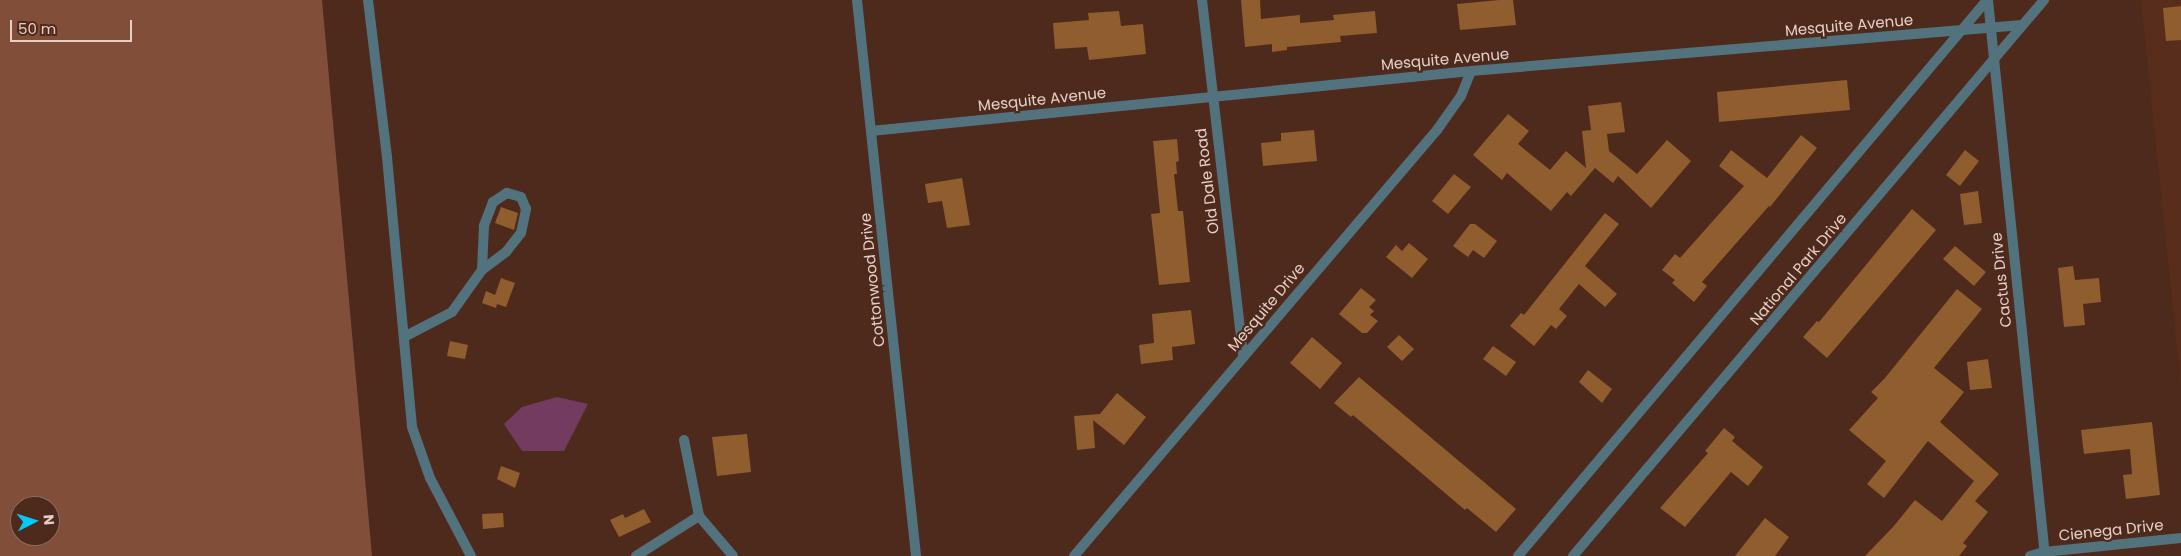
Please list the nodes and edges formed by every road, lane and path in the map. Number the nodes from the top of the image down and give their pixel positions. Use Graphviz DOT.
graph roads {
  1 [pos="368,0"];
  2 [pos="858,0"];
  3 [pos="1202,0"];
  4 [pos="1988,0"];
  5 [pos="2044,0"];
  6 [pos="2022,24"];
  7 [pos="1991,27"];
  8 [pos="1960,31"];
  9 [pos="1994,61"];
  10 [pos="1471,71"];
  11 [pos="1212,97"];
  12 [pos="871,131"];
  13 [pos="482,270"];
  14 [pos="404,337"];
  15 [pos="1243,358"];
  16 [pos="684,440"];
  17 [pos="699,516"];
  18 [pos="2181,538"];
  19 [pos="2044,554"];
  20 [pos="471,556"];
  21 [pos="636,556"];
  22 [pos="733,556"];
  23 [pos="916,556"];
  24 [pos="1074,556"];
  25 [pos="1518,556"];
  26 [pos="1573,556"];
  27 [pos="2030,556"];
  1 -- 14 [label="street"];
  2 -- 12 [label="street, Cottonwood Drive"];
  3 -- 11 [label="street, Old Dale Road"];
  4 -- 7 [label="street, Cactus Drive"];
  4 -- 8 [label="street, National Park Drive"];
  5 -- 6 [label="street, National Park Drive"];
  6 -- 7 [label="street, Mesquite Avenue"];
  6 -- 9 [label="street, National Park Drive"];
  7 -- 8 [label="street, Mesquite Avenue"];
  7 -- 9 [label="street, Cactus Drive"];
  8 -- 10 [label="street, Mesquite Avenue"];
  8 -- 25 [label="street, National Park Drive"];
  9 -- 19 [label="street, Cactus Drive"];
  9 -- 26 [label="street, National Park Drive"];
  10 -- 11 [label="street, Mesquite Avenue"];
  10 -- 15 [label="street, Mesquite Drive"];
  11 -- 12 [label="street, Mesquite Avenue"];
  11 -- 15 [label="street, Old Dale Road"];
  12 -- 23 [label="street, Cottonwood Drive"];
  13 -- 13 [label="street"];
  13 -- 14 [label="street"];
  14 -- 20 [label="street"];
  15 -- 24 [label="street, Mesquite Drive"];
  16 -- 17 [label="street"];
  17 -- 21 [label="street"];
  17 -- 22 [label="street"];
  18 -- 19 [label="street, Cienega Drive"];
  19 -- 27 [label="street, Cienega Drive"];
}
